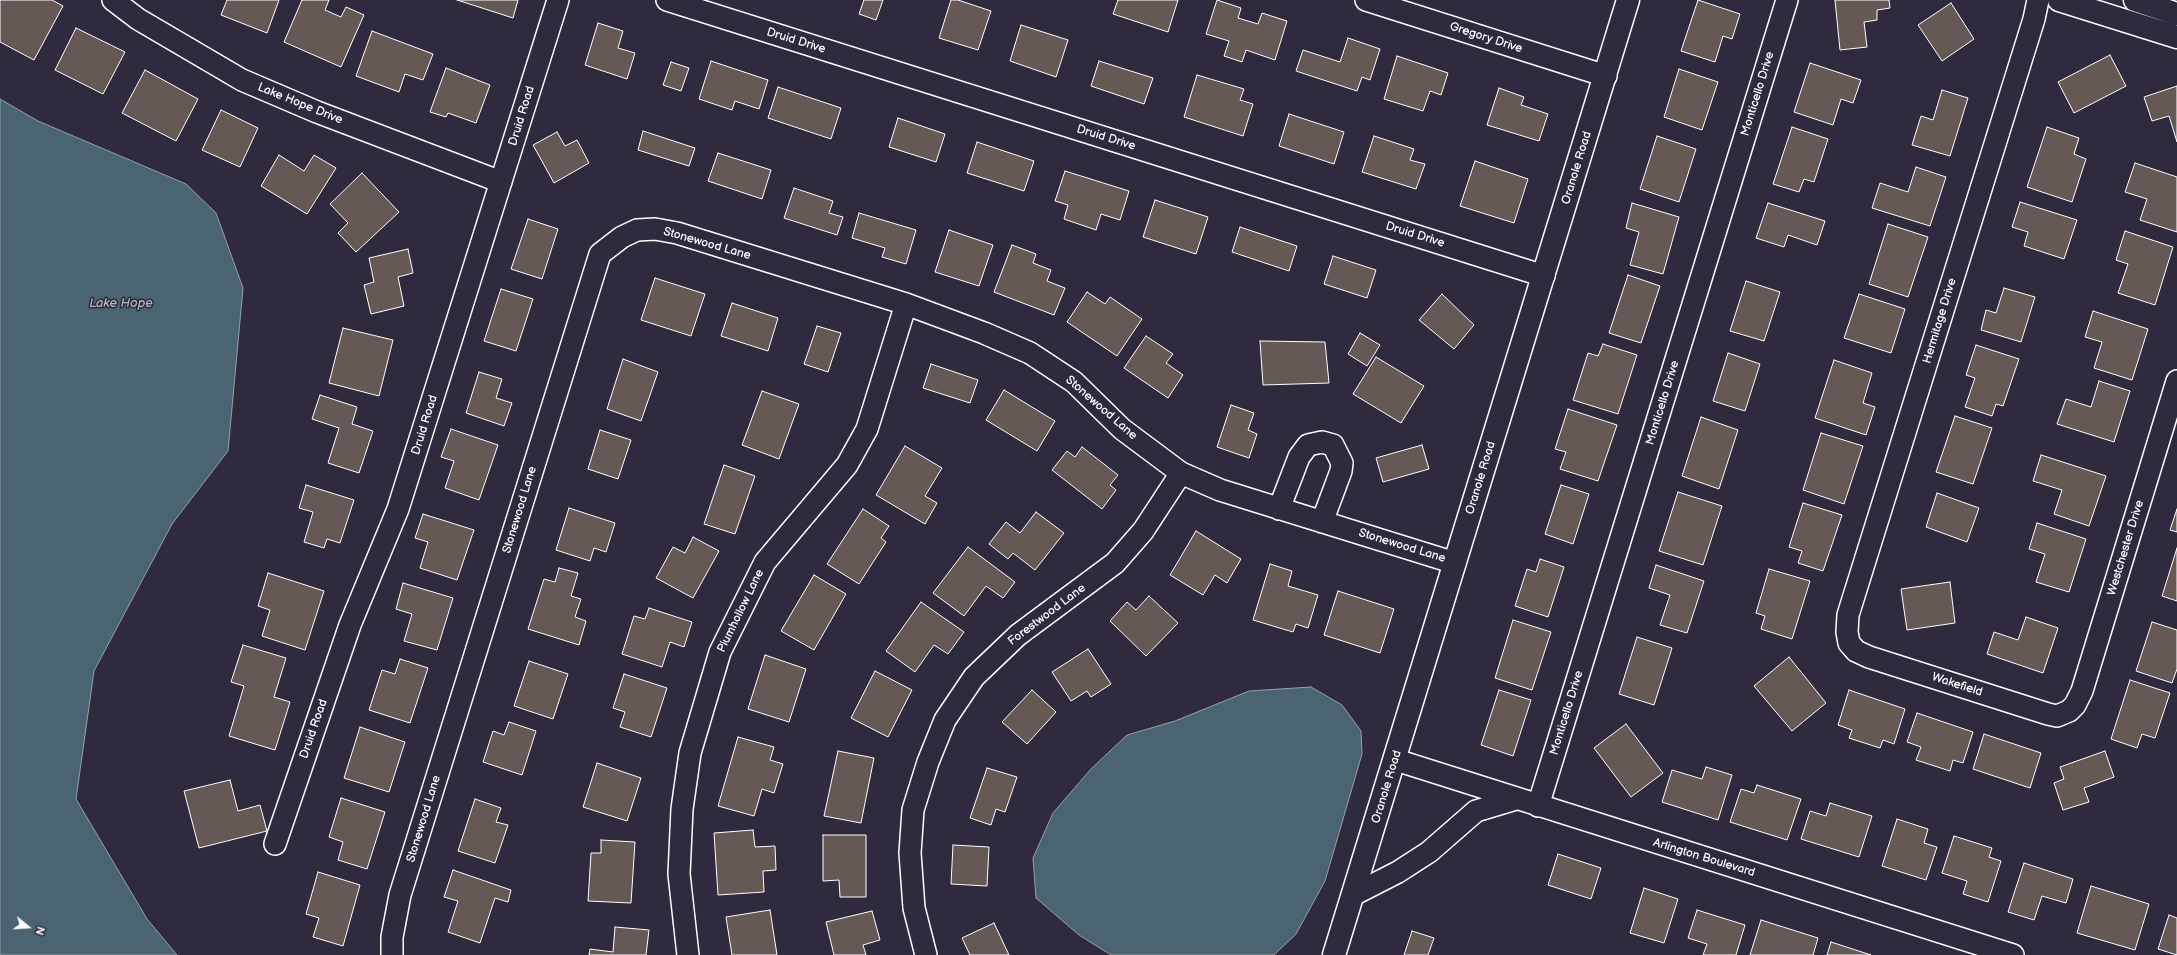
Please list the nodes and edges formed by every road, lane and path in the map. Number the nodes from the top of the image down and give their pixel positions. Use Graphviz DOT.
graph roads {
  1 [pos="113,0"];
  2 [pos="558,0"];
  3 [pos="671,0"];
  4 [pos="1366,0"];
  5 [pos="1628,0"];
  6 [pos="1787,0"];
  7 [pos="2038,0"];
  8 [pos="2059,0"];
  9 [pos="2135,0"];
  10 [pos="2177,14"];
  11 [pos="2177,37"];
  12 [pos="1606,76"];
  13 [pos="501,182"];
  14 [pos="1544,276"];
  15 [pos="906,304"];
  16 [pos="2177,381"];
  17 [pos="1181,473"];
  18 [pos="1279,509"];
  19 [pos="1322,522"];
  20 [pos="1455,563"];
  21 [pos="1849,643"];
  22 [pos="2069,711"];
  23 [pos="1396,760"];
  24 [pos="1516,799"];
  25 [pos="1538,806"];
  26 [pos="274,844"];
  27 [pos="1353,895"];
  28 [pos="392,955"];
  29 [pos="688,955"];
  30 [pos="926,955"];
  31 [pos="1334,955"];
  32 [pos="2013,955"];
  1 -- 13 [label="street, Lake Hope Drive"];
  2 -- 13 [label="street, Druid Road"];
  3 -- 14 [label="street, Druid Drive"];
  4 -- 12 [label="street, Gregory Drive"];
  5 -- 12 [label="street, Oranole Road"];
  6 -- 25 [label="street, Monticello Drive"];
  7 -- 21 [label="street, Hermitage Drive"];
  8 -- 11 [label="street"];
  9 -- 10 [label="street"];
  12 -- 14 [label="street, Oranole Road"];
  13 -- 26 [label="street, Druid Road"];
  14 -- 20 [label="street, Oranole Road"];
  15 -- 17 [label="street, Stonewood Lane"];
  15 -- 28 [label="street, Stonewood Lane"];
  15 -- 29 [label="street, Plumhollow Lane"];
  16 -- 22 [label="street, Westchester Drive"];
  17 -- 18 [label="street, Stonewood Lane"];
  17 -- 30 [label="street, Forestwood Lane"];
  18 -- 19 [label="street, Stonewood Lane"];
  18 -- 19 [label="street"];
  19 -- 20 [label="street, Stonewood Lane"];
  20 -- 23 [label="street, Oranole Road"];
  21 -- 22 [label="street, Wakefield"];
  23 -- 24 [label="street, Arlington Boulevard"];
  23 -- 27 [label="street, Oranole Road"];
  24 -- 25 [label="street, Arlington Boulevard"];
  24 -- 27 [label="street"];
  25 -- 32 [label="street, Arlington Boulevard"];
  27 -- 31 [label="street, Oranole Road"];
}
